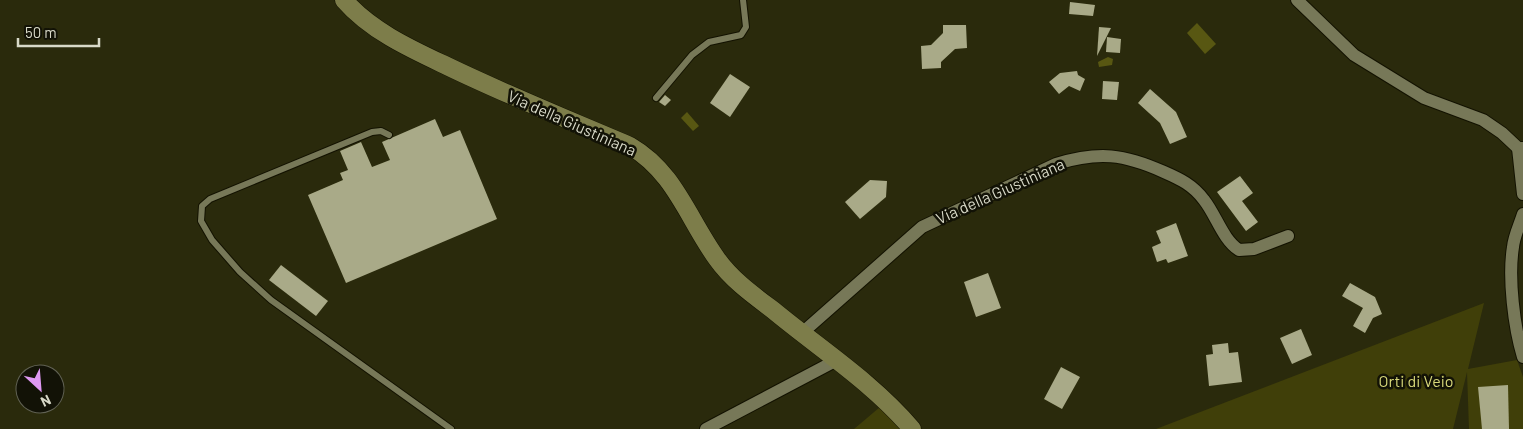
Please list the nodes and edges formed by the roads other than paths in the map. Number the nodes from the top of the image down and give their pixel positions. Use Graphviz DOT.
graph roads {
  1 [pos="344,0"];
  2 [pos="743,0"];
  3 [pos="1297,0"];
  4 [pos="656,98"];
  5 [pos="389,135"];
  6 [pos="1520,148"];
  7 [pos="1523,194"];
  8 [pos="1523,214"];
  9 [pos="1288,236"];
  10 [pos="802,333"];
  11 [pos="1523,357"];
  12 [pos="837,360"];
  13 [pos="451,429"];
  14 [pos="706,429"];
  15 [pos="912,429"];
  1 -- 10 [label="street, Via della Giustiniana"];
  2 -- 4 [label="lane"];
  3 -- 6 [label="street"];
  5 -- 13 [label="lane"];
  6 -- 7 [label="street"];
  8 -- 11 [label="street"];
  9 -- 10 [label="street, Via della Giustiniana"];
  10 -- 12 [label="street, Via della Giustiniana"];
  12 -- 14 [label="street"];
  12 -- 15 [label="street, Via della Giustiniana"];
}
